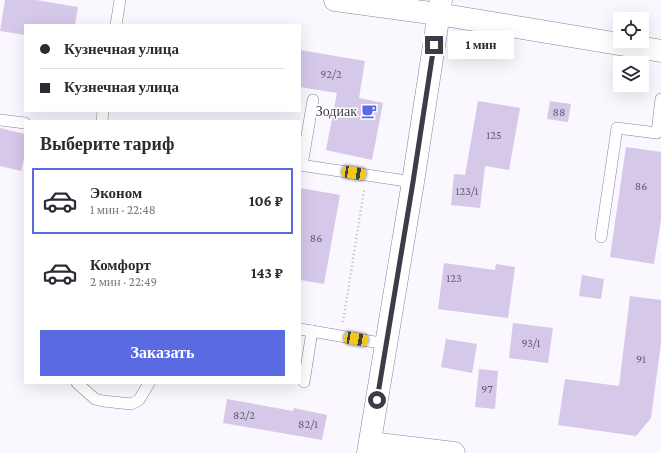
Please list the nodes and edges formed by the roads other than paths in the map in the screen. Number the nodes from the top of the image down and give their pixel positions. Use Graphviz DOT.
graph roads {
  1 [pos="120,0"];
  2 [pos="336,0"];
  3 [pos="439,7"];
  4 [pos="116,24"];
  5 [pos="661,51"];
  6 [pos="661,99"];
  7 [pos="314,100"];
  8 [pos="0,120"];
  9 [pos="24,123"];
  10 [pos="301,165"];
  11 [pos="413,182"];
  12 [pos="601,237"];
  13 [pos="301,329"];
  14 [pos="312,331"];
  15 [pos="386,344"];
  16 [pos="304,382"];
  17 [pos="77,384"];
  18 [pos="148,384"];
  19 [pos="369,448"];
  20 [pos="454,453"];
  1 -- 4 [label="lane"];
  2 -- 3 [label="street"];
  3 -- 5 [label="street"];
  3 -- 11 [label="street"];
  6 -- 12 [label="lane"];
  7 -- 10 [label="lane"];
  8 -- 9 [label="lane"];
  10 -- 11 [label="lane"];
  11 -- 15 [label="street"];
  13 -- 14 [label="lane"];
  14 -- 15 [label="lane"];
  14 -- 16 [label="lane"];
  15 -- 19 [label="street"];
  17 -- 18 [label="lane"];
  19 -- 20 [label="street"];
}
